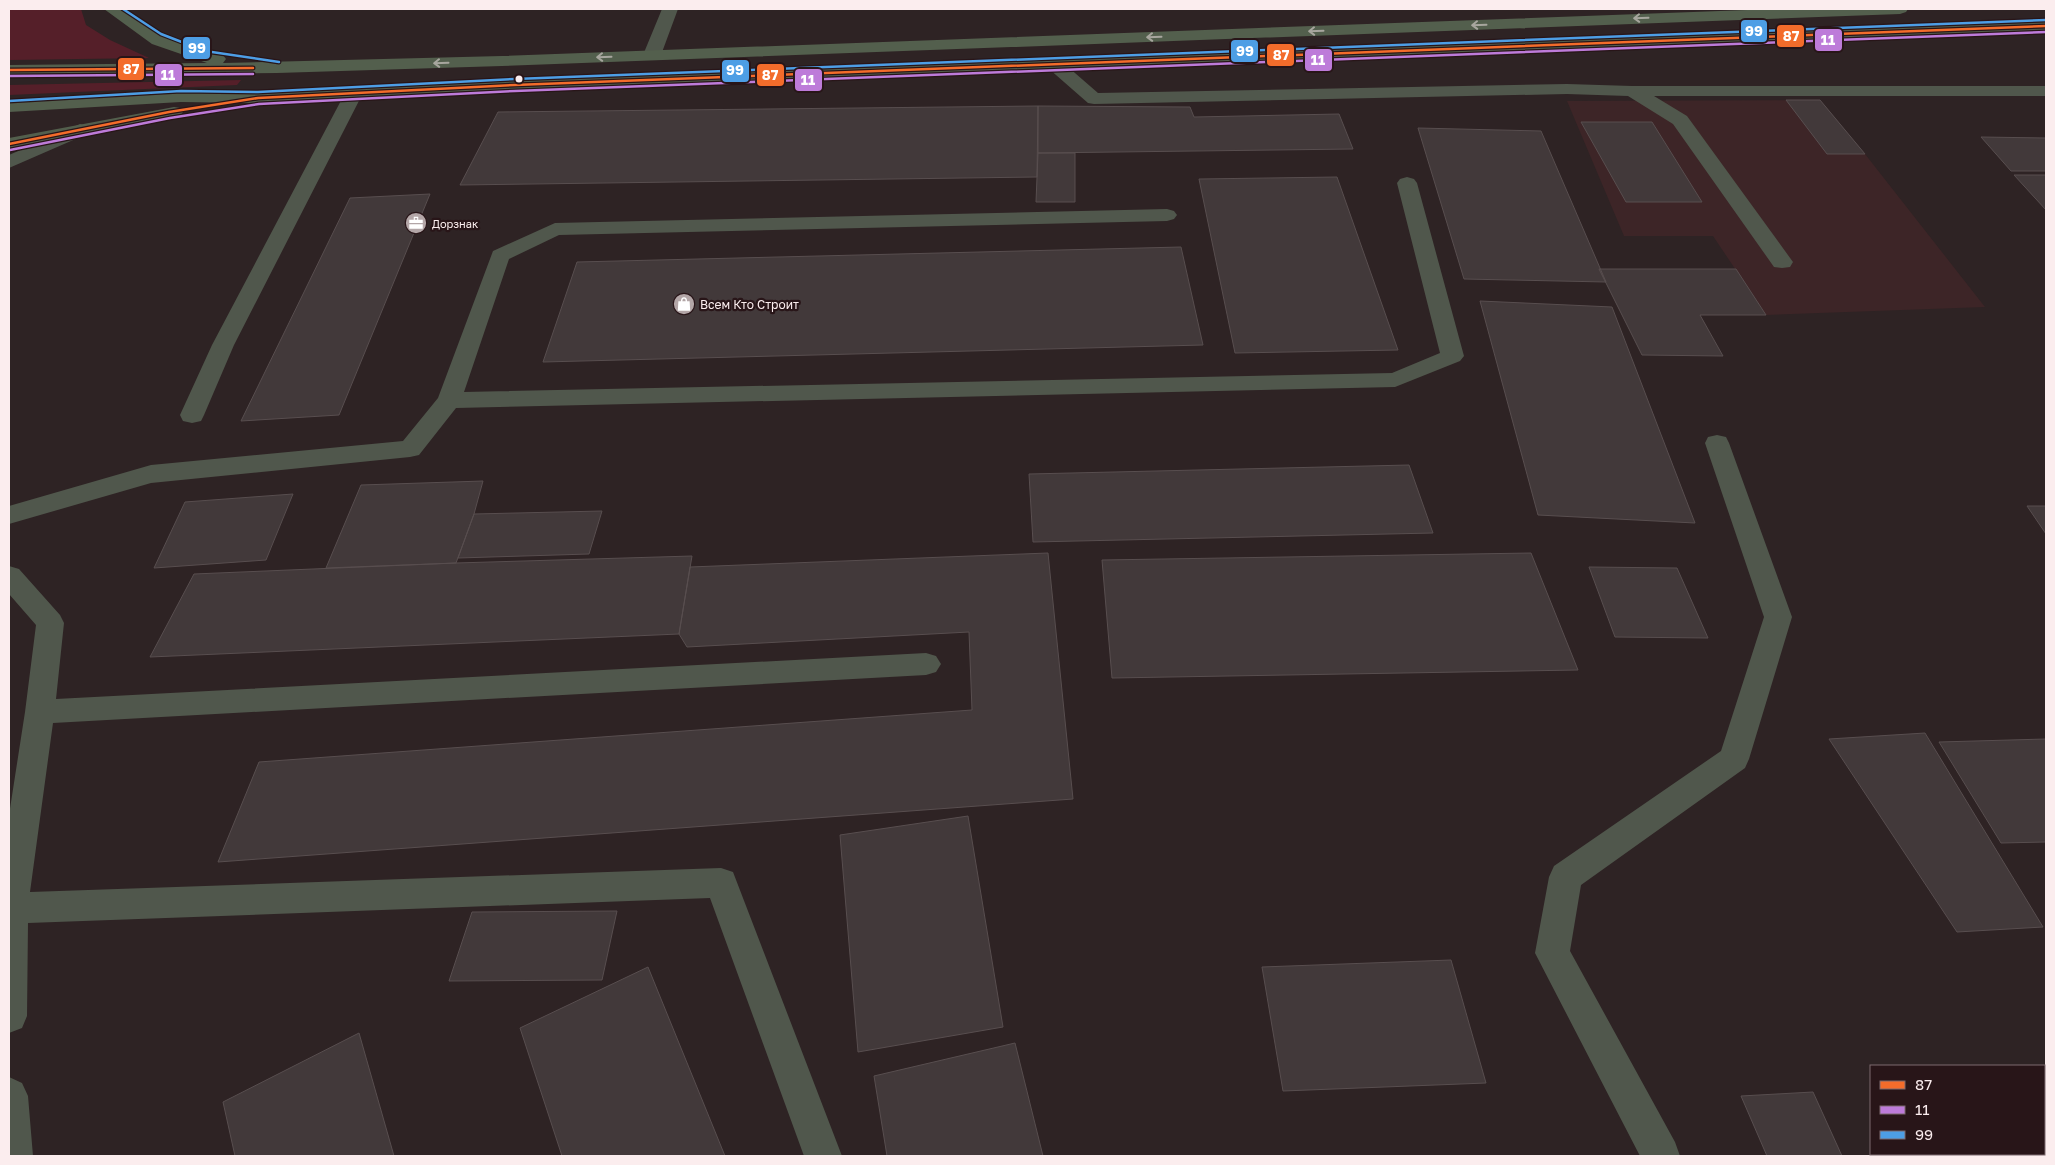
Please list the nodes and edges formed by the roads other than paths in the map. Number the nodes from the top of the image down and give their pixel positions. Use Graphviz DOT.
graph roads {
  1 [pos="112,9"];
  2 [pos="670,9"];
  3 [pos="1900,9"];
  4 [pos="2046,26"];
  5 [pos="652,56"];
  6 [pos="1054,64"];
  7 [pos="277,68"];
  8 [pos="9,70"];
  9 [pos="2046,90"];
  10 [pos="1632,91"];
  11 [pos="354,93"];
  12 [pos="258,98"];
  13 [pos="9,107"];
  14 [pos="80,130"];
  15 [pos="9,144"];
  16 [pos="9,162"];
  17 [pos="1407,183"];
  18 [pos="1166,215"];
  19 [pos="1782,262"];
  20 [pos="449,400"];
  21 [pos="192,415"];
  22 [pos="1717,443"];
  23 [pos="9,515"];
  24 [pos="9,576"];
  25 [pos="926,664"];
  26 [pos="40,712"];
  27 [pos="11,908"];
  28 [pos="9,1016"];
  29 [pos="9,1096"];
  30 [pos="14,1156"];
  31 [pos="823,1156"];
  32 [pos="1662,1156"];
  1 -- 7 [label="main road"];
  2 -- 5 [label="lane"];
  3 -- 5 [label="main road, one-way"];
  4 -- 6 [label="main road"];
  5 -- 7 [label="main road, one-way"];
  6 -- 10 [label="lane"];
  6 -- 11 [label="main road"];
  7 -- 8 [label="main road"];
  9 -- 10 [label="lane"];
  10 -- 19 [label="lane"];
  11 -- 12 [label="main road"];
  11 -- 21 [label="lane"];
  12 -- 13 [label="main road"];
  12 -- 14 [label="main road"];
  14 -- 15 [label="main road"];
  14 -- 16 [label="lane"];
  17 -- 20 [label="lane"];
  18 -- 20 [label="lane"];
  20 -- 23 [label="lane"];
  22 -- 32 [label="lane"];
  24 -- 26 [label="lane"];
  25 -- 26 [label="lane"];
  26 -- 27 [label="lane"];
  27 -- 28 [label="lane"];
  27 -- 31 [label="lane"];
  29 -- 30 [label="lane"];
}
